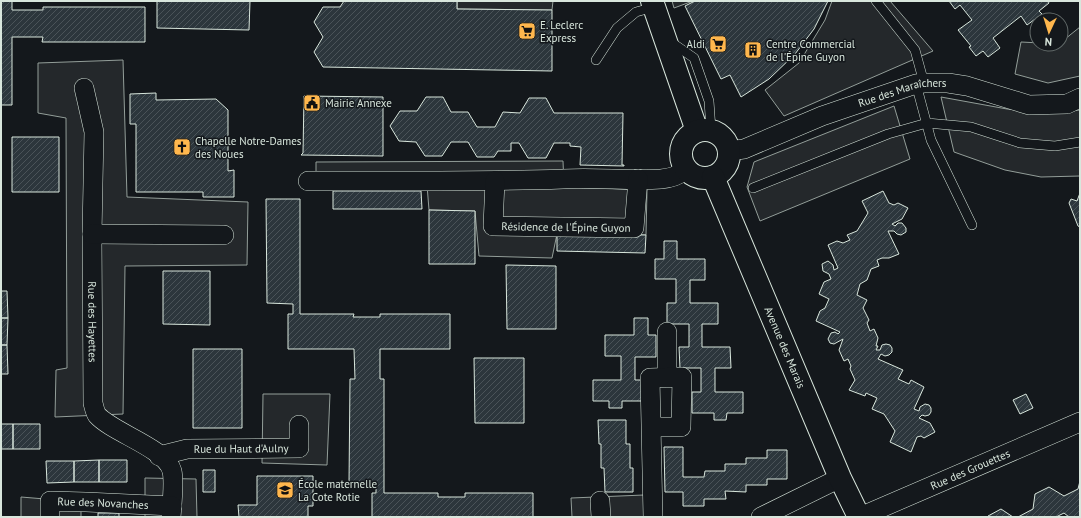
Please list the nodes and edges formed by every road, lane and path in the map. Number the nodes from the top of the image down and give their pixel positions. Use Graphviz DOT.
graph roads {
  1 [pos="876,1"];
  2 [pos="653,4"];
  3 [pos="596,60"];
  4 [pos="920,83"];
  5 [pos="84,88"];
  6 [pos="1080,98"];
  7 [pos="927,123"];
  8 [pos="704,130"];
  9 [pos="1080,142"];
  10 [pos="729,151"];
  11 [pos="686,169"];
  12 [pos="713,177"];
  13 [pos="638,179"];
  14 [pos="308,181"];
  15 [pos="495,181"];
  16 [pos="753,188"];
  17 [pos="972,225"];
  18 [pos="92,234"];
  19 [pos="224,235"];
  20 [pos="667,332"];
  21 [pos="667,377"];
  22 [pos="1080,422"];
  23 [pos="299,425"];
  24 [pos="651,427"];
  25 [pos="159,456"];
  26 [pos="840,478"];
  27 [pos="171,512"];
  28 [pos="50,517"];
  29 [pos="654,517"];
  30 [pos="761,517"];
  31 [pos="860,517"];
  1 -- 4 [label="lane"];
  2 -- 3 [label="lane"];
  2 -- 8 [label="street"];
  4 -- 6 [label="street, Rue des Maraîchers"];
  4 -- 7 [label="lane"];
  4 -- 10 [label="street, Rue des Maraîchers"];
  5 -- 18 [label="street, Rue des Hayettes"];
  7 -- 9 [label="lane"];
  7 -- 16 [label="lane"];
  7 -- 17 [label="lane"];
  8 -- 10 [label="street"];
  8 -- 11 [label="street"];
  10 -- 12 [label="street"];
  11 -- 12 [label="street"];
  11 -- 13 [label="street"];
  12 -- 26 [label="street, Avenue des Marais"];
  13 -- 15 [label="street"];
  13 -- 15 [label="street, Résidence de l'Épine Guyon"];
  14 -- 15 [label="street"];
  18 -- 19 [label="street"];
  18 -- 25 [label="street, Rue des Hayettes"];
  20 -- 21 [label="street"];
  21 -- 24 [label="street"];
  21 -- 24 [label="street"];
  22 -- 31 [label="street, Rue des Grouettes"];
  23 -- 25 [label="street, Rue du Haut d'Aulny"];
  24 -- 29 [label="street"];
  25 -- 27 [label="street, Rue des Hayettes"];
  26 -- 30 [label="street"];
  26 -- 31 [label="street, Avenue des Marais"];
  27 -- 28 [label="street, Rue des Novanches"];
}
